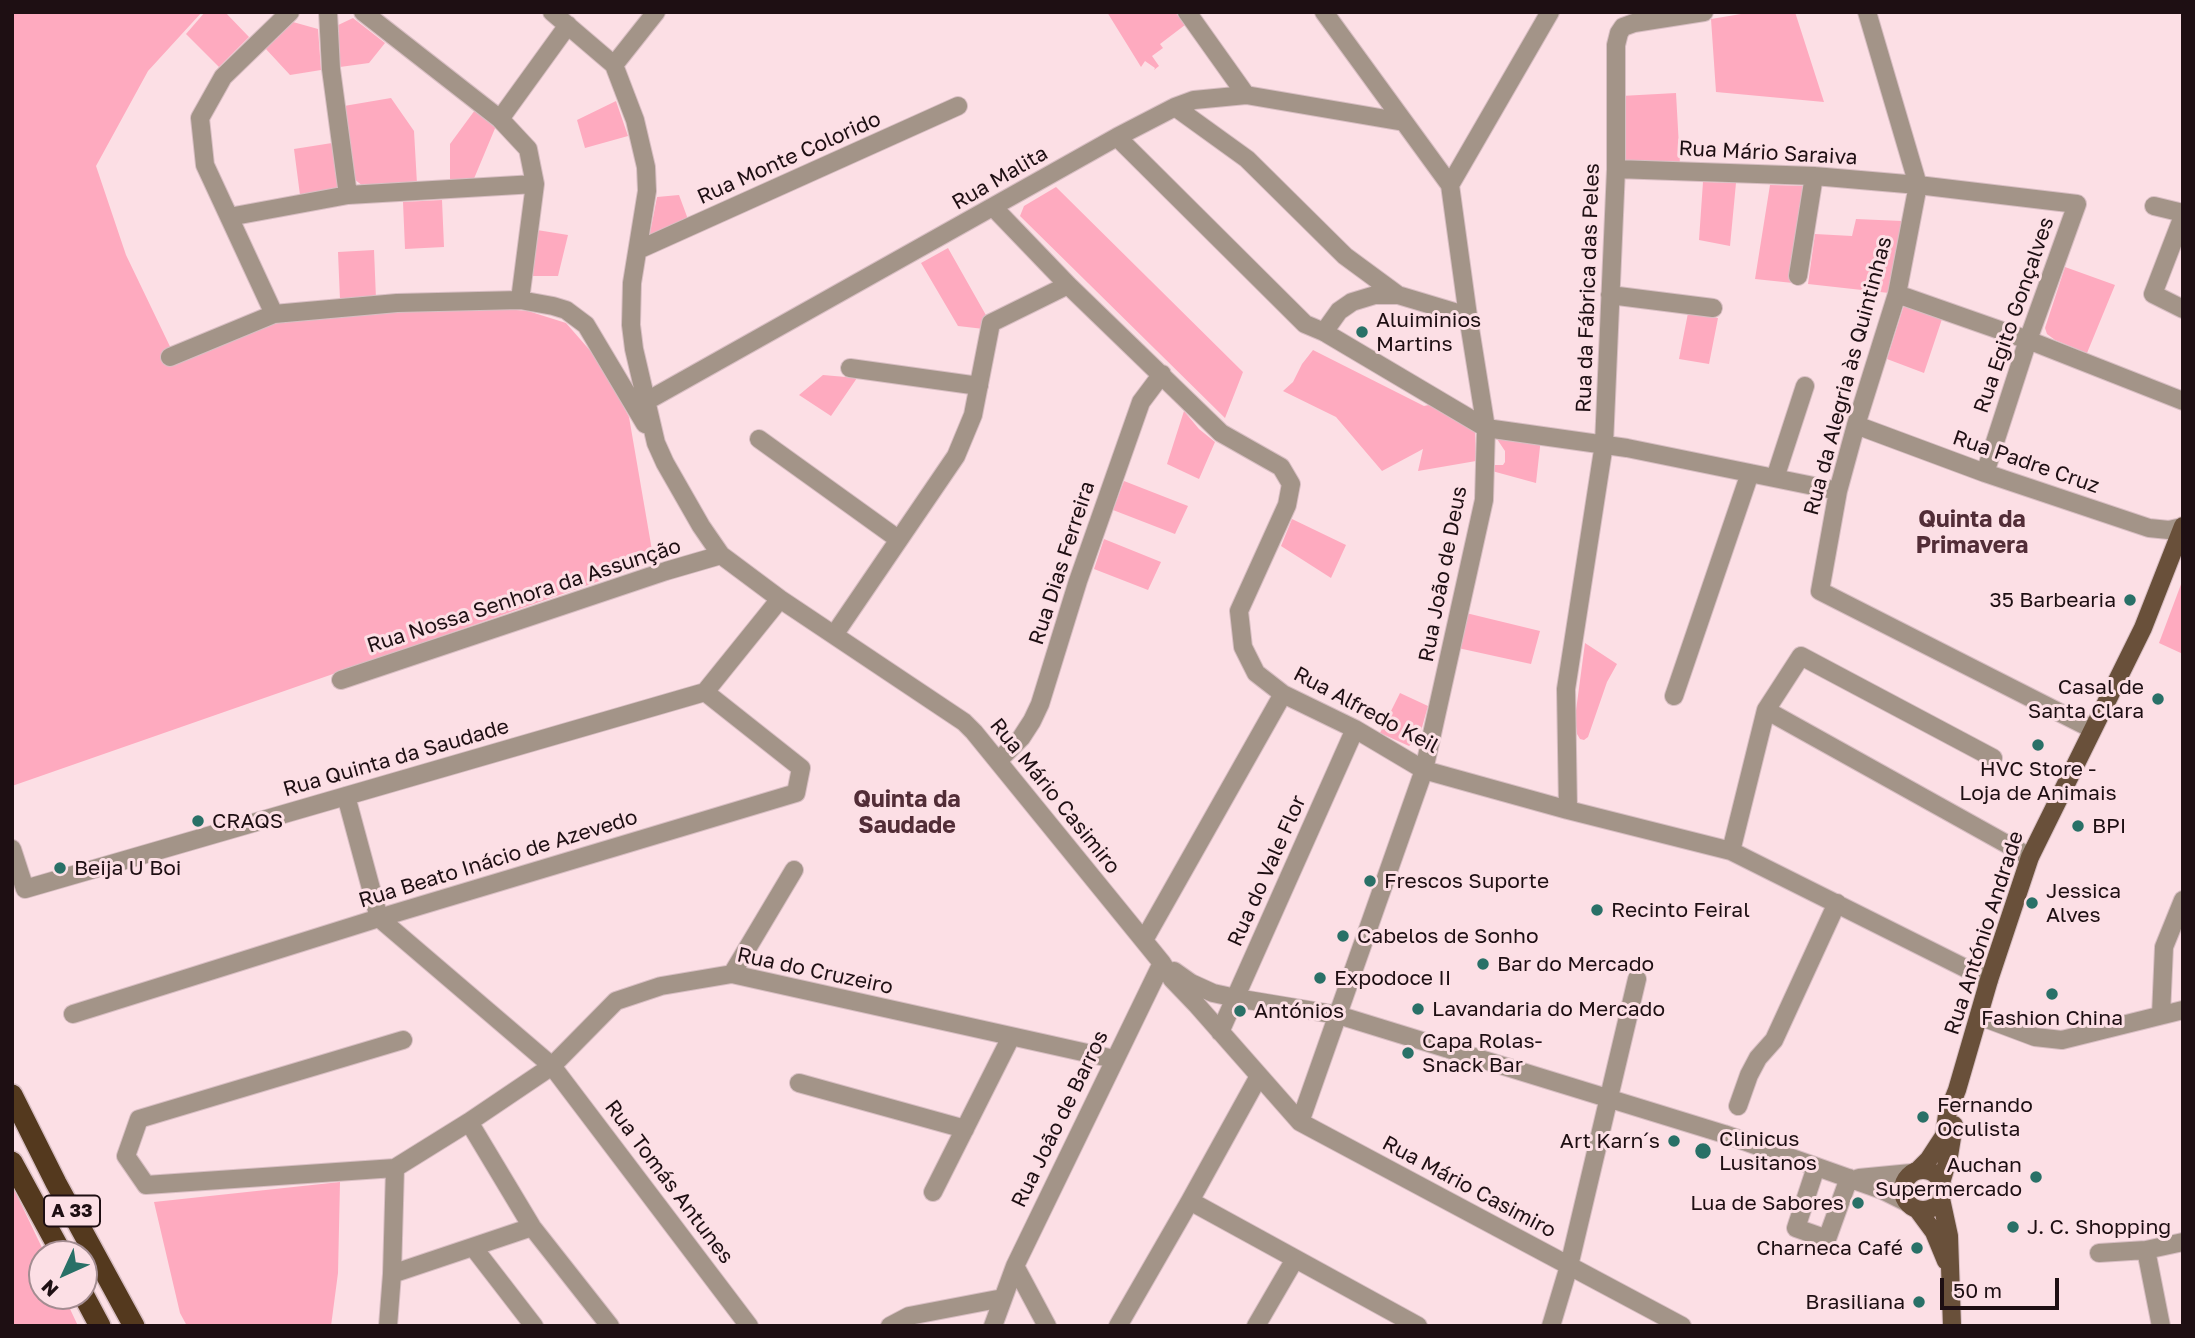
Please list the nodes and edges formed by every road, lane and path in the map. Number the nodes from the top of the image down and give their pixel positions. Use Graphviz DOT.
graph roads {
  1 [pos="290,12"];
  2 [pos="328,12"];
  3 [pos="363,12"];
  4 [pos="552,12"];
  5 [pos="656,12"];
  6 [pos="1186,12"];
  7 [pos="1324,12"];
  8 [pos="1550,12"];
  9 [pos="1704,12"];
  10 [pos="1867,12"];
  11 [pos="568,25"];
  12 [pos="614,65"];
  13 [pos="1246,95"];
  14 [pos="958,106"];
  15 [pos="1175,107"];
  16 [pos="500,119"];
  17 [pos="1404,122"];
  18 [pos="1117,137"];
  19 [pos="1616,169"];
  20 [pos="1814,176"];
  21 [pos="535,184"];
  22 [pos="1450,185"];
  23 [pos="1918,185"];
  24 [pos="348,195"];
  25 [pos="2154,206"];
  26 [pos="994,208"];
  27 [pos="2183,215"];
  28 [pos="229,217"];
  29 [pos="638,250"];
  30 [pos="1798,276"];
  31 [pos="1068,285"];
  32 [pos="1897,294"];
  33 [pos="1398,295"];
  34 [pos="1611,295"];
  35 [pos="520,300"];
  36 [pos="1713,308"];
  37 [pos="2183,309"];
  38 [pos="274,314"];
  39 [pos="1468,316"];
  40 [pos="1324,332"];
  41 [pos="2028,340"];
  42 [pos="170,357"];
  43 [pos="850,368"];
  44 [pos="1162,374"];
  45 [pos="979,386"];
  46 [pos="1805,386"];
  47 [pos="2183,401"];
  48 [pos="645,402"];
  49 [pos="1856,425"];
  50 [pos="1486,428"];
  51 [pos="759,439"];
  52 [pos="656,443"];
  53 [pos="1604,444"];
  54 [pos="1985,473"];
  55 [pos="1751,474"];
  56 [pos="1775,478"];
  57 [pos="1838,491"];
  58 [pos="2183,526"];
  59 [pos="898,539"];
  60 [pos="721,555"];
  61 [pos="780,598"];
  62 [pos="834,635"];
  63 [pos="341,680"];
  64 [pos="705,692"];
  65 [pos="1283,694"];
  66 [pos="1674,696"];
  67 [pos="1766,710"];
  68 [pos="1355,729"];
  69 [pos="2092,729"];
  70 [pos="1993,758"];
  71 [pos="998,761"];
  72 [pos="1424,770"];
  73 [pos="346,796"];
  74 [pos="1568,810"];
  75 [pos="12,849"];
  76 [pos="1731,851"];
  77 [pos="2030,857"];
  78 [pos="794,870"];
  79 [pos="2183,901"];
  80 [pos="1837,903"];
  81 [pos="379,918"];
  82 [pos="1144,940"];
  83 [pos="1163,963"];
  84 [pos="732,974"];
  85 [pos="1637,979"];
  86 [pos="1989,980"];
  87 [pos="1236,998"];
  88 [pos="2183,1010"];
  89 [pos="73,1014"];
  90 [pos="1338,1015"];
  91 [pos="2161,1015"];
  92 [pos="1979,1016"];
  93 [pos="1220,1032"];
  94 [pos="1012,1037"];
  95 [pos="403,1040"];
  96 [pos="1114,1059"];
  97 [pos="552,1066"];
  98 [pos="1259,1076"];
  99 [pos="799,1083"];
  100 [pos="1957,1090"];
  101 [pos="12,1095"];
  102 [pos="1608,1099"];
  103 [pos="1738,1106"];
  104 [pos="469,1122"];
  105 [pos="1300,1122"];
  106 [pos="965,1129"];
  107 [pos="12,1162"];
  108 [pos="1816,1167"];
  109 [pos="395,1168"];
  110 [pos="1914,1172"];
  111 [pos="1849,1178"];
  112 [pos="1941,1191"];
  113 [pos="933,1192"];
  114 [pos="1190,1201"];
  115 [pos="1912,1205"];
  116 [pos="532,1227"];
  117 [pos="54,1240"];
  118 [pos="2183,1242"];
  119 [pos="472,1247"];
  120 [pos="2146,1250"];
  121 [pos="2099,1253"];
  122 [pos="1295,1259"];
  123 [pos="1014,1266"];
  124 [pos="1569,1266"];
  125 [pos="1950,1271"];
  126 [pos="393,1275"];
  127 [pos="1003,1298"];
  128 [pos="946,1309"];
  129 [pos="91,1310"];
  130 [pos="1399,1322"];
  131 [pos="100,1326"];
  132 [pos="134,1326"];
  133 [pos="388,1326"];
  134 [pos="534,1326"];
  135 [pos="610,1326"];
  136 [pos="749,1326"];
  137 [pos="890,1326"];
  138 [pos="934,1326"];
  139 [pos="993,1326"];
  140 [pos="1047,1326"];
  141 [pos="1118,1326"];
  142 [pos="1256,1326"];
  143 [pos="1418,1326"];
  144 [pos="1550,1326"];
  145 [pos="1682,1326"];
  146 [pos="1952,1326"];
  147 [pos="2161,1326"];
  1 -- 28 [label="street"];
  2 -- 24 [label="street"];
  3 -- 16 [label="street"];
  4 -- 11 [label="street, Rua Mário Casimiro"];
  5 -- 12 [label="street"];
  6 -- 13 [label="street"];
  7 -- 17 [label="street, Rua João de Deus"];
  8 -- 22 [label="street"];
  9 -- 19 [label="street, Rua da Fábrica das Peles"];
  10 -- 23 [label="street, Rua da Alegria às Quintinhas"];
  11 -- 12 [label="street, Rua Mário Casimiro"];
  11 -- 16 [label="street"];
  12 -- 29 [label="street, Rua Mário Casimiro"];
  13 -- 15 [label="street, Rua Malita"];
  13 -- 17 [label="street, Rua Malita"];
  14 -- 29 [label="street, Rua Monte Colorido"];
  15 -- 18 [label="street, Rua Malita"];
  15 -- 33 [label="street"];
  16 -- 21 [label="street"];
  17 -- 22 [label="street, Rua João de Deus"];
  18 -- 26 [label="street, Rua Malita"];
  18 -- 40 [label="street"];
  19 -- 20 [label="street, Rua Mário Saraiva"];
  19 -- 34 [label="street, Rua da Fábrica das Peles"];
  20 -- 23 [label="street, Rua Mário Saraiva"];
  20 -- 30 [label="street"];
  21 -- 24 [label="street"];
  21 -- 35 [label="street"];
  22 -- 39 [label="street, Rua João de Deus"];
  23 -- 32 [label="street, Rua da Alegria às Quintinhas"];
  23 -- 41 [label="street, Rua Egito Gonçalves"];
  24 -- 28 [label="street"];
  25 -- 27 [label="street"];
  26 -- 31 [label="street, Rua Alfredo Keil"];
  26 -- 48 [label="street, Rua Malita"];
  27 -- 37 [label="street"];
  28 -- 38 [label="street"];
  29 -- 48 [label="street, Rua Mário Casimiro"];
  31 -- 44 [label="street, Rua Alfredo Keil"];
  31 -- 45 [label="street"];
  32 -- 41 [label="street"];
  32 -- 49 [label="street, Rua da Alegria às Quintinhas"];
  33 -- 39 [label="street"];
  33 -- 40 [label="street"];
  34 -- 36 [label="street"];
  34 -- 53 [label="street, Rua da Fábrica das Peles"];
  35 -- 38 [label="street"];
  35 -- 52 [label="street"];
  38 -- 42 [label="street"];
  39 -- 50 [label="street, Rua João de Deus"];
  40 -- 50 [label="street"];
  41 -- 47 [label="street"];
  41 -- 54 [label="street, Rua Egito Gonçalves"];
  43 -- 45 [label="street"];
  44 -- 65 [label="street, Rua Alfredo Keil"];
  44 -- 71 [label="street, Rua Dias Ferreira"];
  45 -- 59 [label="street"];
  46 -- 56 [label="street"];
  48 -- 52 [label="street, Rua Mário Casimiro"];
  49 -- 54 [label="street, Rua Padre Cruz"];
  49 -- 57 [label="street, Rua da Alegria às Quintinhas"];
  50 -- 53 [label="street"];
  50 -- 72 [label="street, Rua João de Deus"];
  51 -- 59 [label="street"];
  52 -- 60 [label="street, Rua Mário Casimiro"];
  53 -- 55 [label="street"];
  53 -- 74 [label="street, Rua da Fábrica das Peles"];
  54 -- 58 [label="street, Rua Padre Cruz"];
  55 -- 56 [label="street"];
  55 -- 66 [label="street"];
  56 -- 57 [label="street"];
  57 -- 69 [label="street, Rua da Alegria às Quintinhas"];
  58 -- 69 [label="main road, Rua António Andrade"];
  59 -- 62 [label="street"];
  60 -- 61 [label="street, Rua Mário Casimiro"];
  60 -- 63 [label="street, Rua Nossa Senhora da Assunção"];
  61 -- 62 [label="street, Rua Mário Casimiro"];
  61 -- 64 [label="street"];
  62 -- 71 [label="street, Rua Mário Casimiro"];
  64 -- 73 [label="street, Rua Quinta da Saudade"];
  64 -- 81 [label="street, Rua Beato Inácio de Azevedo"];
  65 -- 68 [label="street, Rua Alfredo Keil"];
  65 -- 82 [label="street"];
  67 -- 70 [label="street"];
  67 -- 76 [label="street"];
  67 -- 77 [label="street"];
  68 -- 72 [label="street, Rua Alfredo Keil"];
  68 -- 87 [label="street, Rua do Vale Flor"];
  69 -- 77 [label="main road, Rua António Andrade"];
  71 -- 82 [label="street, Rua Mário Casimiro"];
  72 -- 74 [label="street, Rua Alfredo Keil"];
  72 -- 90 [label="street, Rua João de Deus"];
  73 -- 75 [label="street, Rua Quinta da Saudade"];
  73 -- 81 [label="street"];
  74 -- 76 [label="street, Rua Alfredo Keil"];
  76 -- 80 [label="street, Rua Alfredo Keil"];
  77 -- 86 [label="main road, Rua António Andrade"];
  78 -- 84 [label="street"];
  79 -- 91 [label="street"];
  80 -- 86 [label="street, Rua Alfredo Keil"];
  80 -- 103 [label="street"];
  81 -- 89 [label="street, Rua Beato Inácio de Azevedo"];
  81 -- 97 [label="street, Rua Tomás Antunes"];
  82 -- 83 [label="street, Rua Mário Casimiro"];
  83 -- 87 [label="street"];
  83 -- 93 [label="street, Rua Mário Casimiro"];
  83 -- 96 [label="street, Rua João de Barros"];
  84 -- 94 [label="street, Rua do Cruzeiro"];
  84 -- 97 [label="street, Rua do Cruzeiro"];
  85 -- 102 [label="street"];
  86 -- 92 [label="main road, Rua António Andrade"];
  87 -- 90 [label="street"];
  87 -- 93 [label="street, Rua do Vale Flor"];
  88 -- 91 [label="street"];
  90 -- 102 [label="street"];
  90 -- 105 [label="street, Rua João de Deus"];
  91 -- 92 [label="street"];
  92 -- 100 [label="main road, Rua António Andrade"];
  93 -- 98 [label="street, Rua Mário Casimiro"];
  94 -- 96 [label="street, Rua do Cruzeiro"];
  94 -- 106 [label="street"];
  95 -- 109 [label="street"];
  96 -- 123 [label="street, Rua João de Barros"];
  97 -- 104 [label="street, Rua do Cruzeiro"];
  97 -- 136 [label="street, Rua Tomás Antunes"];
  98 -- 105 [label="street, Rua Mário Casimiro"];
  98 -- 114 [label="street"];
  99 -- 106 [label="street"];
  100 -- 110 [label="main road, Rua António Andrade"];
  100 -- 112 [label="main road, Rua António Andrade"];
  101 -- 132 [label="highway, A 33"];
  102 -- 108 [label="street"];
  102 -- 124 [label="street"];
  104 -- 109 [label="street, Rua do Cruzeiro"];
  104 -- 116 [label="street"];
  105 -- 124 [label="street, Rua Mário Casimiro"];
  106 -- 113 [label="street"];
  107 -- 117 [label="highway, A 33"];
  108 -- 111 [label="street"];
  108 -- 111 [label="street"];
  109 -- 126 [label="street"];
  110 -- 111 [label="street"];
  110 -- 112 [label="main road"];
  110 -- 115 [label="main road"];
  111 -- 115 [label="street"];
  112 -- 115 [label="main road"];
  112 -- 125 [label="main road, Rua António Andrade"];
  114 -- 122 [label="street"];
  114 -- 141 [label="street"];
  115 -- 125 [label="main road, Rua António Andrade"];
  116 -- 119 [label="street"];
  116 -- 135 [label="street"];
  118 -- 120 [label="street"];
  119 -- 126 [label="street"];
  119 -- 134 [label="street"];
  120 -- 121 [label="street"];
  120 -- 147 [label="street"];
  122 -- 130 [label="street"];
  122 -- 142 [label="street"];
  123 -- 127 [label="street, Rua João de Barros"];
  123 -- 140 [label="street"];
  124 -- 144 [label="street"];
  124 -- 145 [label="street, Rua Mário Casimiro"];
  125 -- 146 [label="main road, Rua António Andrade"];
  126 -- 133 [label="street"];
  127 -- 128 [label="street"];
  127 -- 139 [label="street, Rua João de Barros"];
  128 -- 137 [label="street"];
  128 -- 138 [label="street"];
  129 -- 131 [label="highway"];
  130 -- 143 [label="street"];
}
